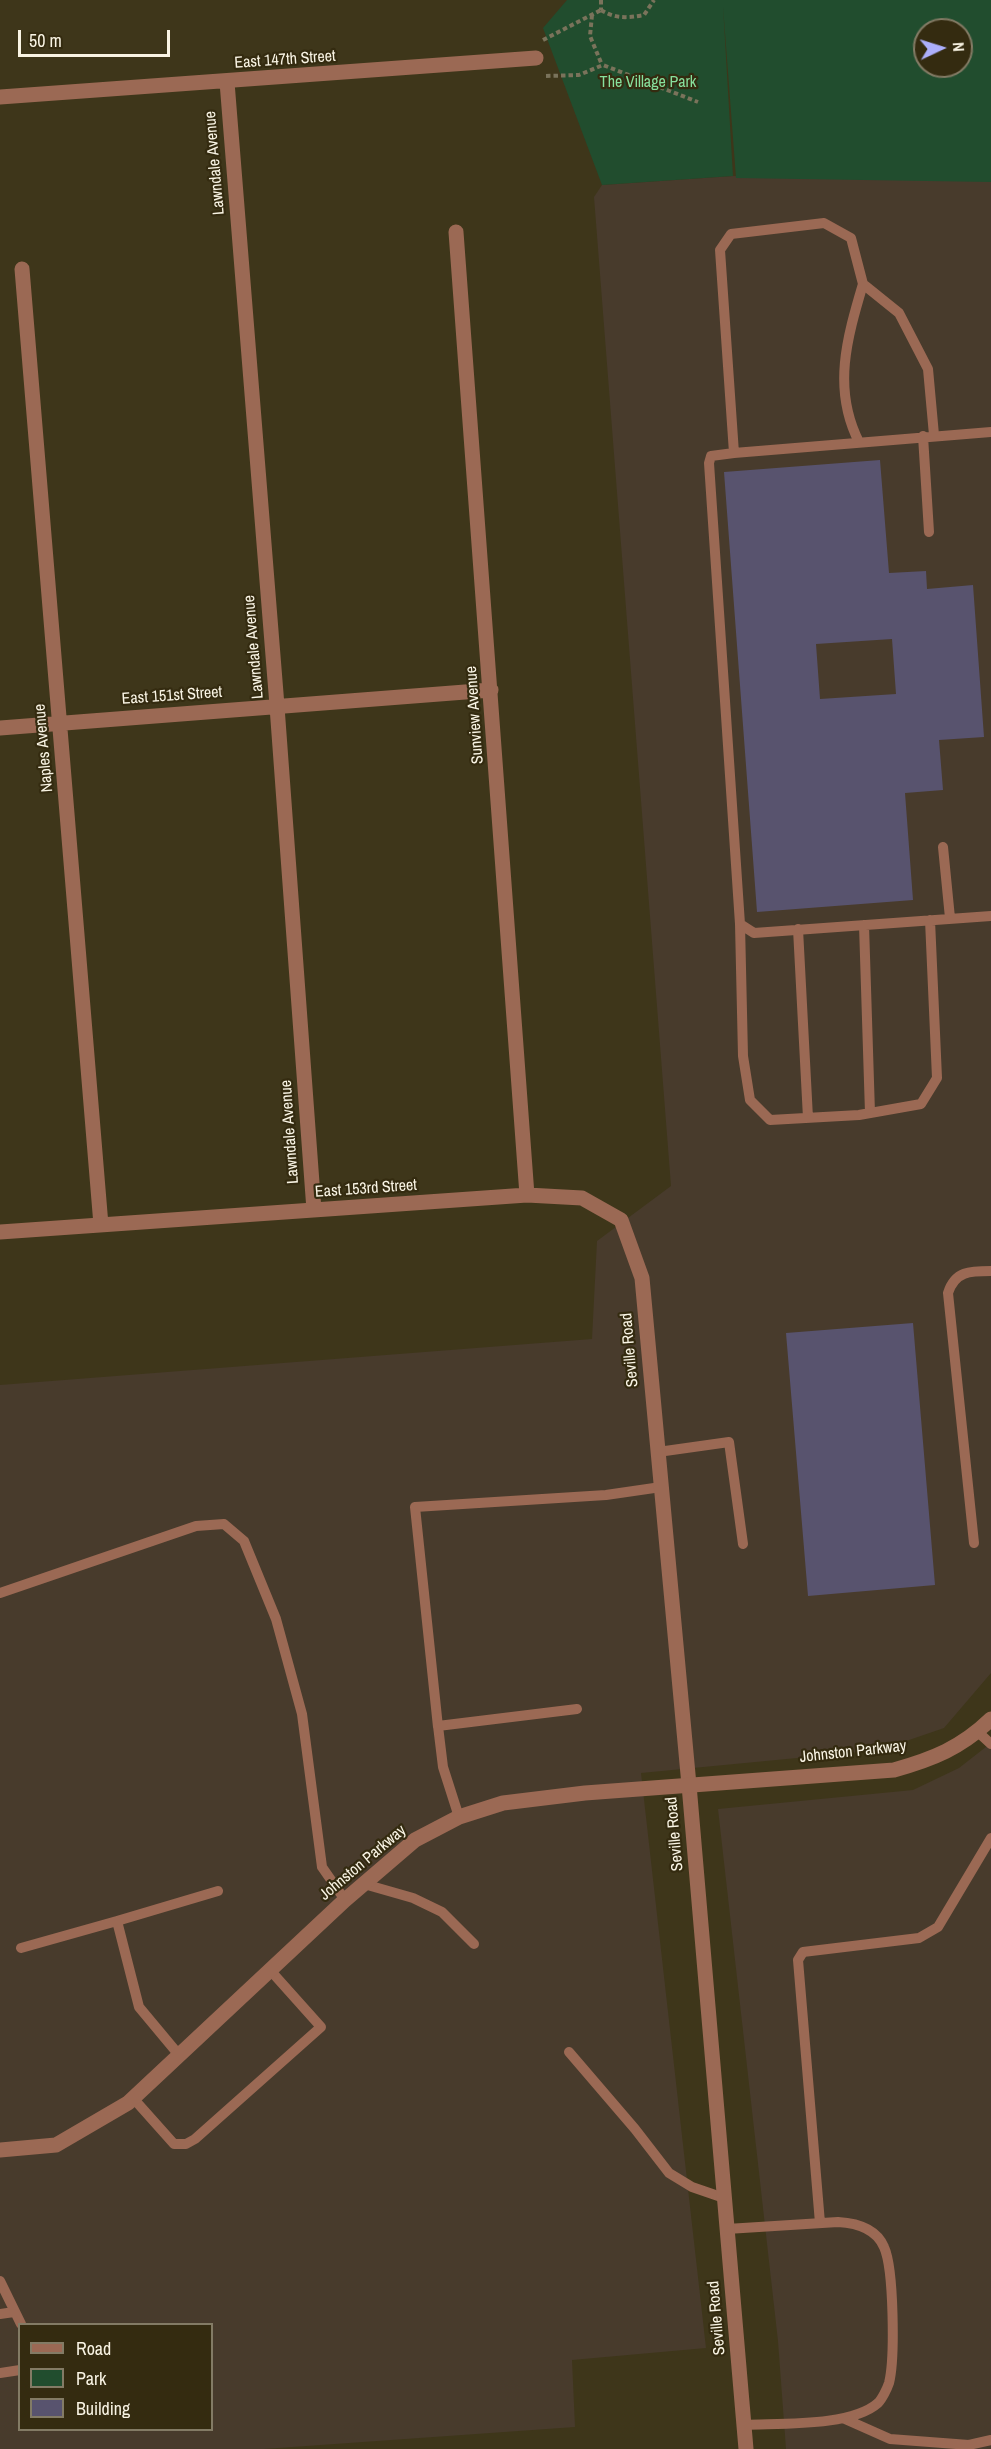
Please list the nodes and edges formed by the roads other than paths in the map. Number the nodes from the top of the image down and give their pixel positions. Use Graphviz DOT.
graph roads {
  1 [pos="536,58"];
  2 [pos="227,82"];
  3 [pos="0,97"];
  4 [pos="456,232"];
  5 [pos="22,269"];
  6 [pos="863,284"];
  7 [pos="991,432"];
  8 [pos="929,436"];
  9 [pos="859,442"];
  10 [pos="734,453"];
  11 [pos="928,532"];
  12 [pos="491,690"];
  13 [pos="277,706"];
  14 [pos="60,723"];
  15 [pos="0,728"];
  16 [pos="943,847"];
  17 [pos="991,916"];
  18 [pos="950,918"];
  19 [pos="930,920"];
  20 [pos="740,924"];
  21 [pos="864,925"];
  22 [pos="798,929"];
  23 [pos="870,1113"];
  24 [pos="807,1118"];
  25 [pos="527,1195"];
  26 [pos="314,1210"];
  27 [pos="621,1220"];
  28 [pos="101,1225"];
  29 [pos="0,1232"];
  30 [pos="991,1271"];
  31 [pos="658,1452"];
  32 [pos="661,1487"];
  33 [pos="743,1544"];
  34 [pos="974,1544"];
  35 [pos="0,1593"];
  36 [pos="577,1709"];
  37 [pos="991,1719"];
  38 [pos="438,1727"];
  39 [pos="978,1732"];
  40 [pos="991,1744"];
  41 [pos="689,1785"];
  42 [pos="459,1817"];
  43 [pos="991,1838"];
  44 [pos="364,1884"];
  45 [pos="218,1891"];
  46 [pos="345,1900"];
  47 [pos="117,1921"];
  48 [pos="474,1944"];
  49 [pos="21,1948"];
  50 [pos="270,1970"];
  51 [pos="569,2052"];
  52 [pos="179,2055"];
  53 [pos="134,2098"];
  54 [pos="0,2150"];
  55 [pos="724,2198"];
  56 [pos="820,2223"];
  57 [pos="727,2229"];
  58 [pos="0,2281"];
  59 [pos="14,2312"];
  60 [pos="0,2314"];
  61 [pos="20,2323"];
  62 [pos="18,2370"];
  63 [pos="0,2373"];
  64 [pos="845,2419"];
  65 [pos="744,2425"];
  66 [pos="991,2440"];
  67 [pos="746,2449"];
  1 -- 2 [label="street, East 147th Street"];
  2 -- 3 [label="street, East 147th Street"];
  2 -- 13 [label="street, Lawndale Avenue"];
  4 -- 12 [label="street, Sunview Avenue"];
  5 -- 14 [label="street, Naples Avenue"];
  6 -- 8 [label="lane"];
  6 -- 9 [label="lane"];
  6 -- 10 [label="lane"];
  7 -- 8 [label="lane"];
  8 -- 9 [label="lane"];
  8 -- 11 [label="lane"];
  9 -- 10 [label="lane"];
  10 -- 20 [label="lane"];
  12 -- 13 [label="street, East 151st Street"];
  12 -- 25 [label="street, Sunview Avenue"];
  13 -- 14 [label="street, East 151st Street"];
  13 -- 26 [label="street, Lawndale Avenue"];
  14 -- 15 [label="street, East 151st Street"];
  14 -- 28 [label="street, Naples Avenue"];
  16 -- 18 [label="lane"];
  17 -- 18 [label="lane"];
  18 -- 19 [label="lane"];
  19 -- 21 [label="lane"];
  19 -- 23 [label="lane"];
  20 -- 22 [label="lane"];
  20 -- 24 [label="lane"];
  21 -- 22 [label="lane"];
  21 -- 23 [label="lane"];
  22 -- 24 [label="lane"];
  23 -- 24 [label="lane"];
  25 -- 26 [label="street, East 153rd Street"];
  25 -- 27 [label="street, East 153rd Street"];
  26 -- 28 [label="street, East 153rd Street"];
  27 -- 31 [label="street, Seville Road"];
  28 -- 29 [label="street, East 153rd Street"];
  30 -- 34 [label="lane"];
  31 -- 32 [label="street, Seville Road"];
  31 -- 33 [label="lane"];
  32 -- 38 [label="lane"];
  32 -- 41 [label="street, Seville Road"];
  35 -- 46 [label="lane"];
  36 -- 38 [label="lane"];
  37 -- 39 [label="street, Johnston Parkway"];
  38 -- 42 [label="lane"];
  39 -- 40 [label="lane"];
  39 -- 41 [label="street, Johnston Parkway"];
  41 -- 42 [label="street, Johnston Parkway"];
  41 -- 55 [label="street, Seville Road"];
  42 -- 44 [label="street, Johnston Parkway"];
  43 -- 56 [label="lane"];
  44 -- 46 [label="street, Johnston Parkway"];
  44 -- 48 [label="lane"];
  45 -- 47 [label="lane"];
  46 -- 50 [label="street, Johnston Parkway"];
  47 -- 49 [label="lane"];
  47 -- 52 [label="lane"];
  50 -- 52 [label="street, Johnston Parkway"];
  50 -- 53 [label="lane"];
  51 -- 55 [label="lane"];
  52 -- 53 [label="street, Johnston Parkway"];
  53 -- 54 [label="street, Johnston Parkway"];
  55 -- 57 [label="street, Seville Road"];
  56 -- 57 [label="lane"];
  56 -- 64 [label="lane"];
  57 -- 65 [label="street, Seville Road"];
  58 -- 59 [label="lane"];
  59 -- 60 [label="lane"];
  59 -- 61 [label="lane"];
  62 -- 63 [label="lane"];
  64 -- 65 [label="lane"];
  64 -- 66 [label="lane"];
  65 -- 67 [label="street, Seville Road"];
}
